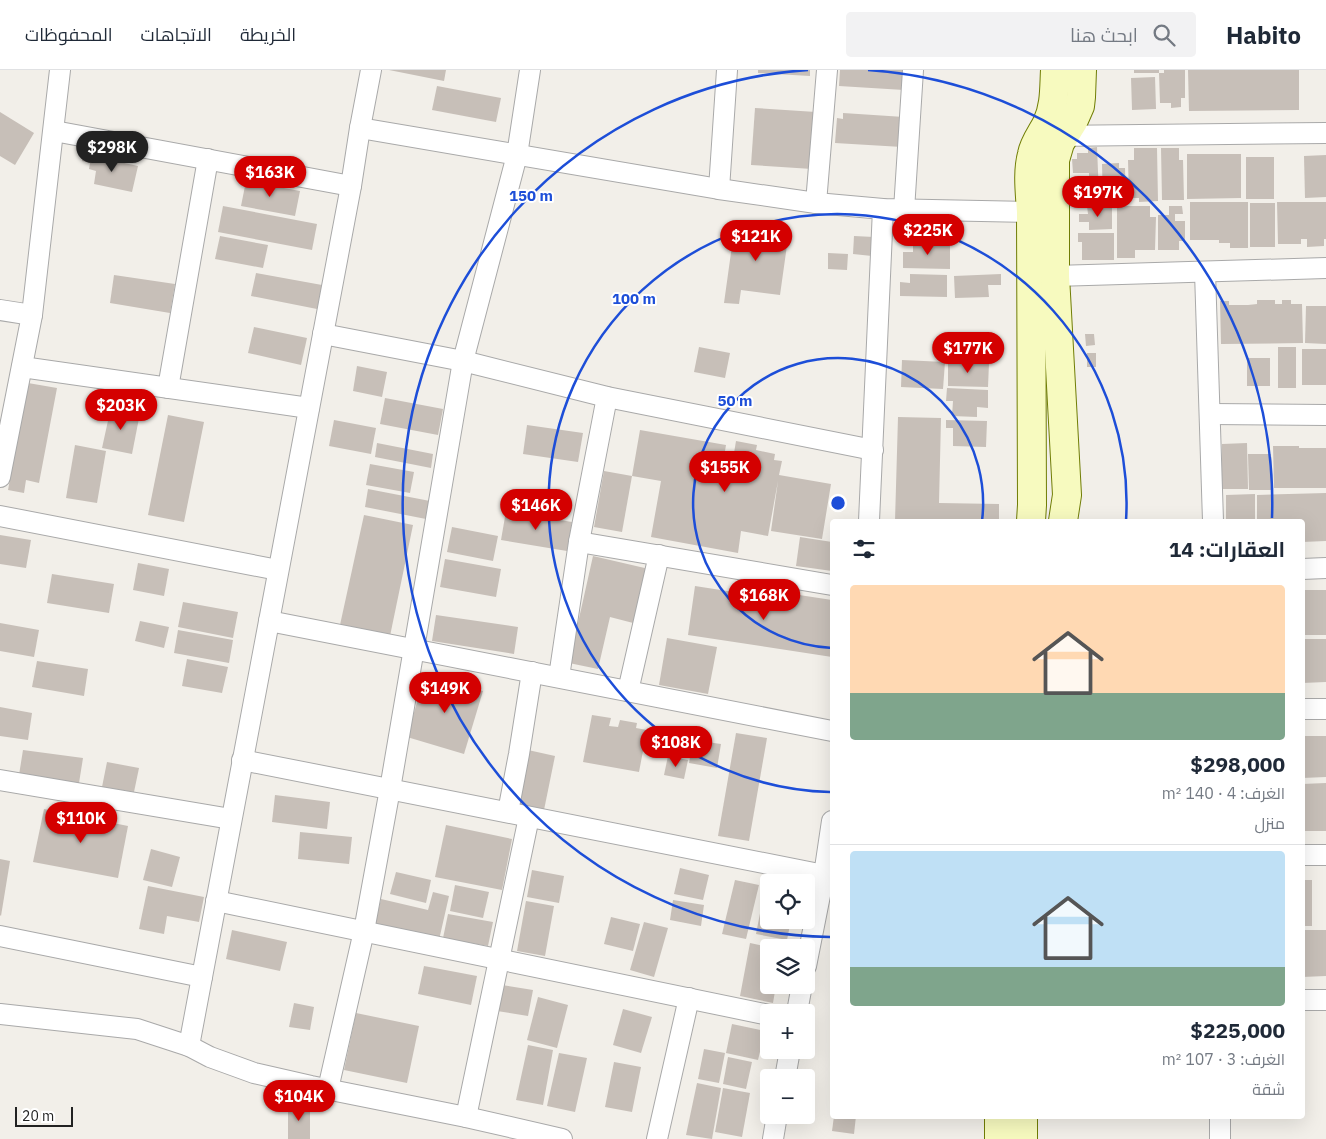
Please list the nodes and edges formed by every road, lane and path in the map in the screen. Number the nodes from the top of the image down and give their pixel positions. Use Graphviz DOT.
graph roads {
  1 [pos="60,70"];
  2 [pos="371,70"];
  3 [pos="530,70"];
  4 [pos="727,70"];
  5 [pos="827,70"];
  6 [pos="913,70"];
  7 [pos="1055,70"];
  8 [pos="1082,70"];
  9 [pos="360,128"];
  10 [pos="54,131"];
  11 [pos="1326,133"];
  12 [pos="1052,136"];
  13 [pos="517,155"];
  14 [pos="208,159"];
  15 [pos="350,186"];
  16 [pos="719,189"];
  17 [pos="816,203"];
  18 [pos="883,210"];
  19 [pos="904,210"];
  20 [pos="1031,212"];
  21 [pos="1326,268"];
  22 [pos="1205,272"];
  23 [pos="1055,276"];
  24 [pos="0,310"];
  25 [pos="32,315"];
  26 [pos="323,334"];
  27 [pos="463,361"];
  28 [pos="22,367"];
  29 [pos="168,388"];
  30 [pos="607,397"];
  31 [pos="309,408"];
  32 [pos="1210,414"];
  33 [pos="1326,415"];
  34 [pos="873,450"];
  35 [pos="0,477"];
  36 [pos="0,516"];
  37 [pos="869,519"];
  38 [pos="1030,519"];
  39 [pos="1063,519"];
  40 [pos="1213,519"];
  41 [pos="579,542"];
  42 [pos="659,555"];
  43 [pos="1326,568"];
  44 [pos="1305,569"];
  45 [pos="278,570"];
  46 [pos="830,585"];
  47 [pos="268,621"];
  48 [pos="413,649"];
  49 [pos="532,672"];
  50 [pos="559,677"];
  51 [pos="628,691"];
  52 [pos="1305,709"];
  53 [pos="1326,709"];
  54 [pos="830,731"];
  55 [pos="242,760"];
  56 [pos="0,780"];
  57 [pos="390,789"];
  58 [pos="508,812"];
  59 [pos="529,817"];
  60 [pos="231,819"];
  61 [pos="830,834"];
  62 [pos="1305,855"];
  63 [pos="1326,855"];
  64 [pos="824,875"];
  65 [pos="216,900"];
  66 [pos="364,931"];
  67 [pos="0,936"];
  68 [pos="811,939"];
  69 [pos="499,959"];
  70 [pos="202,977"];
  71 [pos="689,998"];
  72 [pos="1305,1000"];
  73 [pos="1326,1000"];
  74 [pos="760,1013"];
  75 [pos="0,1014"];
  76 [pos="189,1046"];
  77 [pos="328,1089"];
  78 [pos="466,1117"];
  79 [pos="999,1119"];
  80 [pos="1023,1119"];
  81 [pos="1220,1119"];
  82 [pos="776,1124"];
  83 [pos="562,1139"];
  84 [pos="657,1139"];
  85 [pos="773,1139"];
  86 [pos="999,1139"];
  87 [pos="1022,1139"];
  88 [pos="1220,1139"];
  1 -- 10 [label="street"];
  2 -- 9 [label="street"];
  3 -- 13 [label="street"];
  4 -- 16 [label="street"];
  5 -- 17 [label="street"];
  6 -- 19 [label="street"];
  7 -- 12 [label="street"];
  8 -- 12 [label="street"];
  9 -- 13 [label="street"];
  9 -- 15 [label="street"];
  10 -- 14 [label="street"];
  10 -- 25 [label="street"];
  11 -- 12 [label="street"];
  12 -- 20 [label="street"];
  12 -- 23 [label="street"];
  13 -- 16 [label="street"];
  13 -- 27 [label="street"];
  14 -- 15 [label="street"];
  14 -- 29 [label="street"];
  15 -- 26 [label="street"];
  16 -- 17 [label="street"];
  17 -- 18 [label="street"];
  18 -- 19 [label="street"];
  18 -- 34 [label="street"];
  19 -- 20 [label="street"];
  20 -- 38 [label="street"];
  21 -- 22 [label="street"];
  22 -- 23 [label="street"];
  22 -- 32 [label="street"];
  23 -- 39 [label="street"];
  24 -- 25 [label="street"];
  25 -- 28 [label="street"];
  26 -- 27 [label="street"];
  26 -- 31 [label="street"];
  27 -- 30 [label="street"];
  27 -- 48 [label="street"];
  28 -- 29 [label="street"];
  28 -- 35 [label="street"];
  29 -- 31 [label="street"];
  30 -- 34 [label="street"];
  30 -- 41 [label="street"];
  31 -- 45 [label="street"];
  32 -- 33 [label="street"];
  32 -- 40 [label="street"];
  34 -- 37 [label="street"];
  36 -- 45 [label="street"];
  41 -- 42 [label="street"];
  41 -- 50 [label="street"];
  42 -- 46 [label="street"];
  42 -- 51 [label="street"];
  43 -- 44 [label="street"];
  45 -- 47 [label="street"];
  47 -- 48 [label="street"];
  47 -- 55 [label="street"];
  48 -- 49 [label="street"];
  48 -- 57 [label="street"];
  49 -- 50 [label="street"];
  49 -- 58 [label="street"];
  50 -- 51 [label="street"];
  51 -- 54 [label="street"];
  52 -- 53 [label="street"];
  55 -- 57 [label="street"];
  55 -- 60 [label="street"];
  56 -- 60 [label="street"];
  57 -- 58 [label="street"];
  57 -- 66 [label="street"];
  58 -- 59 [label="street"];
  59 -- 64 [label="street"];
  59 -- 69 [label="street"];
  60 -- 65 [label="street"];
  61 -- 64 [label="street"];
  62 -- 63 [label="street"];
  64 -- 68 [label="street"];
  65 -- 66 [label="street"];
  65 -- 70 [label="street"];
  66 -- 69 [label="street"];
  66 -- 77 [label="street"];
  67 -- 70 [label="street"];
  69 -- 71 [label="street"];
  69 -- 78 [label="street"];
  70 -- 76 [label="street"];
  71 -- 74 [label="street"];
  71 -- 84 [label="street"];
  72 -- 73 [label="street"];
  75 -- 76 [label="street"];
  76 -- 77 [label="street"];
  77 -- 78 [label="street"];
  78 -- 83 [label="street"];
  79 -- 86 [label="street"];
  80 -- 87 [label="street"];
  81 -- 88 [label="street"];
  82 -- 85 [label="street"];
}
